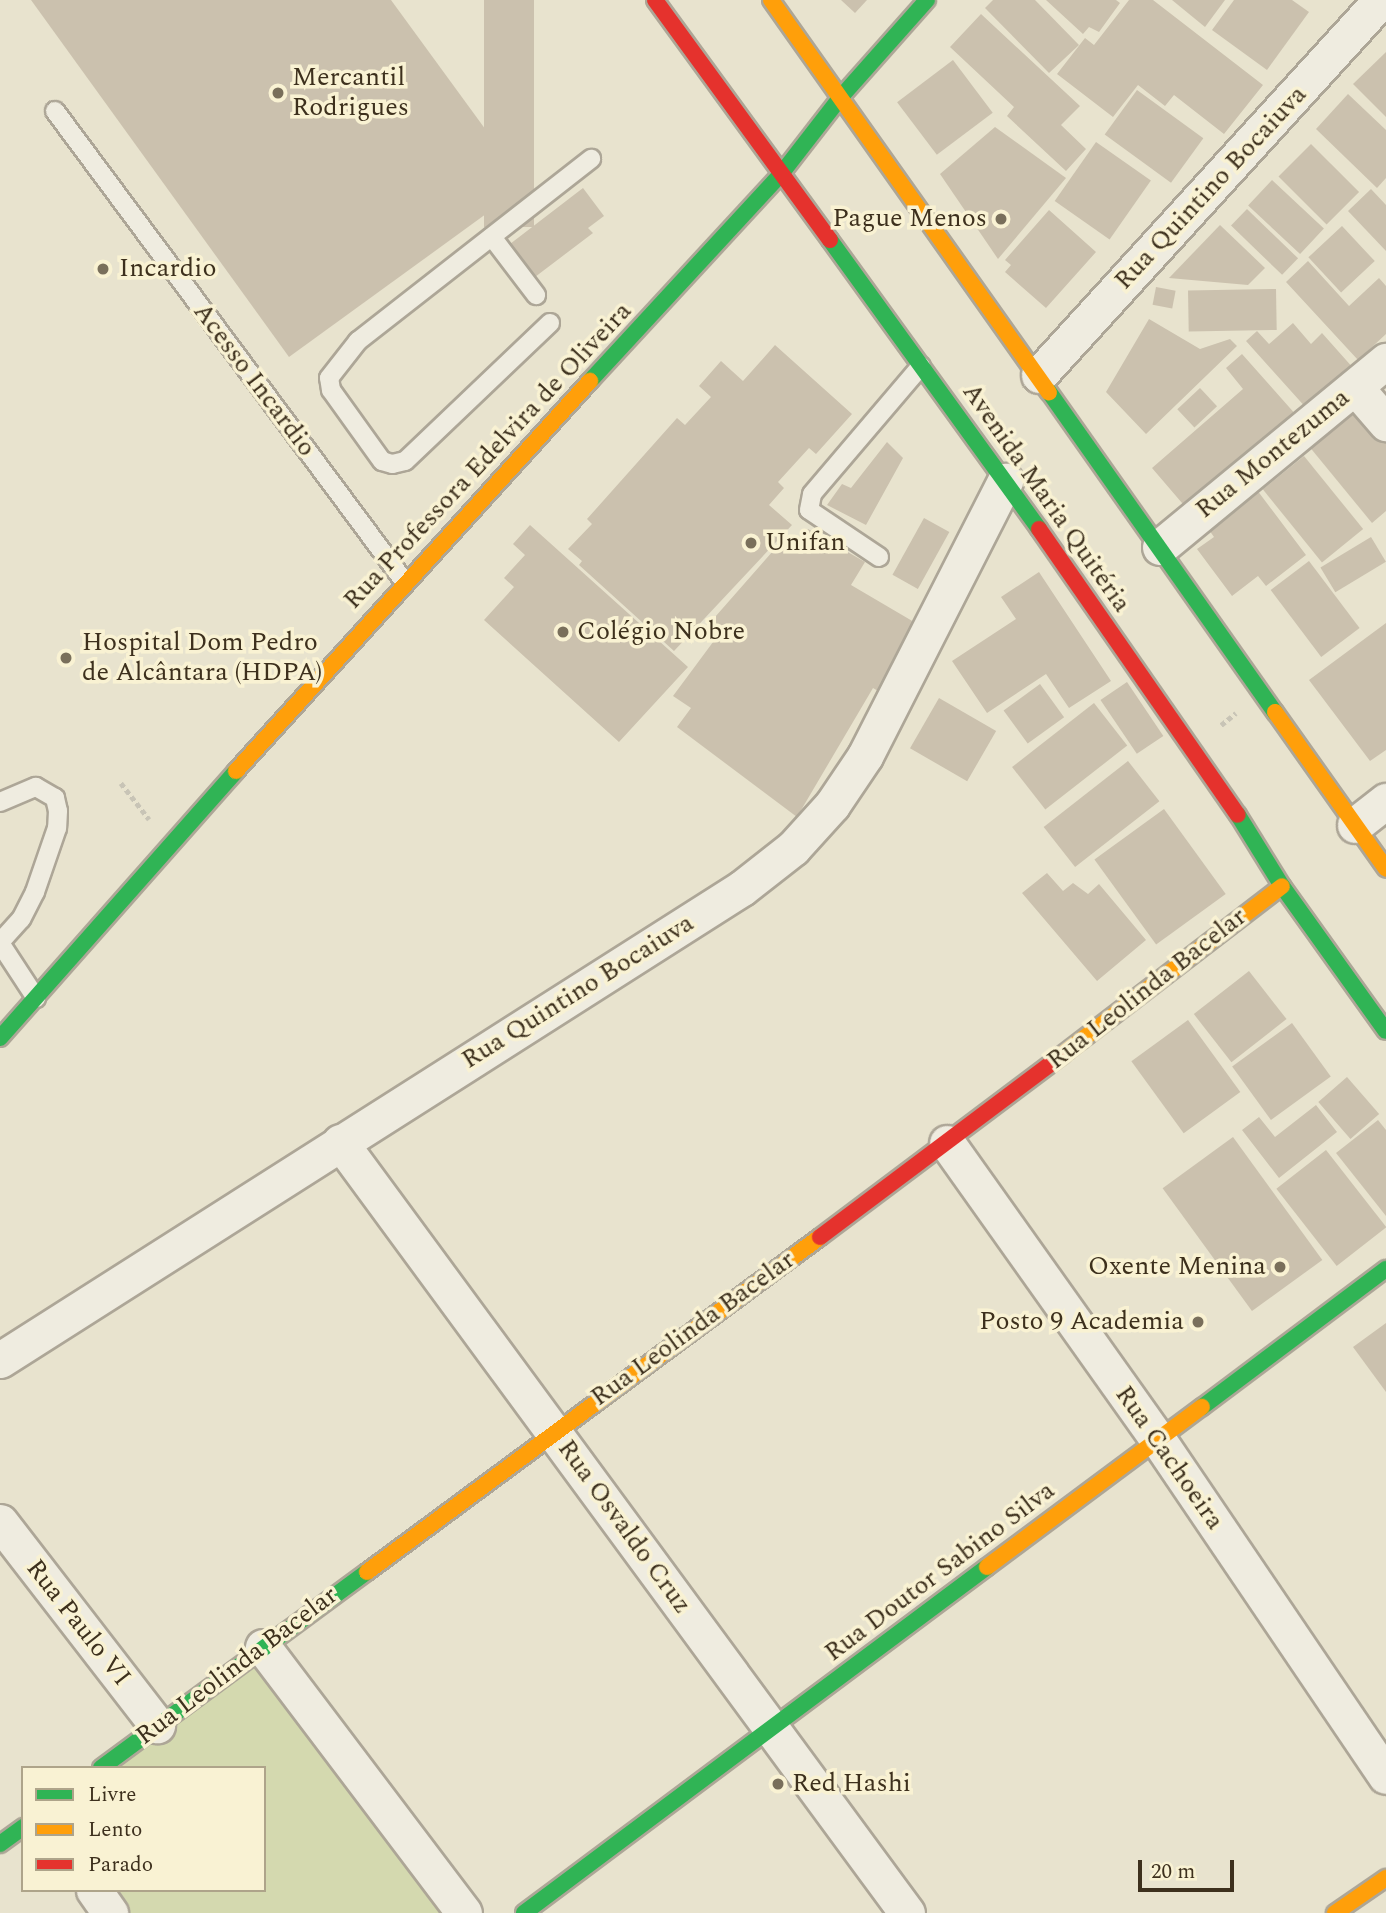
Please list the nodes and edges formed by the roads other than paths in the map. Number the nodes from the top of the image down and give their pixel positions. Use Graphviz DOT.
graph roads {
  1 [pos="655,0"];
  2 [pos="771,0"];
  3 [pos="927,0"];
  4 [pos="1381,0"];
  5 [pos="839,98"];
  6 [pos="55,111"];
  7 [pos="591,159"];
  8 [pos="782,174"];
  9 [pos="492,237"];
  10 [pos="536,295"];
  11 [pos="550,323"];
  12 [pos="1386,361"];
  13 [pos="921,366"];
  14 [pos="1039,375"];
  15 [pos="1355,387"];
  16 [pos="1386,423"];
  17 [pos="1005,481"];
  18 [pos="1160,547"];
  19 [pos="879,557"];
  20 [pos="404,581"];
  21 [pos="1386,801"];
  22 [pos="0,802"];
  23 [pos="1355,825"];
  24 [pos="1386,869"];
  25 [pos="1282,886"];
  26 [pos="0,943"];
  27 [pos="36,998"];
  28 [pos="1386,1031"];
  29 [pos="0,1038"];
  30 [pos="340,1142"];
  31 [pos="947,1143"];
  32 [pos="1386,1269"];
  33 [pos="0,1360"];
  34 [pos="554,1431"];
  35 [pos="1157,1438"];
  36 [pos="0,1522"];
  37 [pos="263,1647"];
  38 [pos="157,1725"];
  39 [pos="771,1730"];
  40 [pos="104,1766"];
  41 [pos="1386,1776"];
  42 [pos="21,1828"];
  43 [pos="0,1844"];
  44 [pos="1386,1878"];
  45 [pos="95,1892"];
  46 [pos="110,1913"];
  47 [pos="464,1913"];
  48 [pos="524,1913"];
  49 [pos="907,1913"];
  50 [pos="1335,1913"];
  1 -- 8 [label="street, Avenida Maria Quitéria"];
  2 -- 5 [label="street"];
  3 -- 5 [label="street, Rua Professora Edelvira de Oliveira"];
  4 -- 14 [label="street, Rua Quintino Bocaiuva"];
  5 -- 8 [label="street, Rua Professora Edelvira de Oliveira"];
  5 -- 14 [label="street"];
  6 -- 20 [label="lane, Acesso Incardio"];
  7 -- 9 [label="lane"];
  8 -- 13 [label="street, Avenida Maria Quitéria"];
  8 -- 20 [label="street, Rua Professora Edelvira de Oliveira"];
  9 -- 10 [label="lane"];
  9 -- 11 [label="lane"];
  12 -- 15 [label="street, Rua Montezuma"];
  13 -- 17 [label="street, Avenida Maria Quitéria"];
  13 -- 19 [label="lane"];
  14 -- 18 [label="street"];
  15 -- 16 [label="street"];
  15 -- 18 [label="street, Rua Montezuma"];
  17 -- 25 [label="street, Avenida Maria Quitéria"];
  17 -- 30 [label="street, Rua Quintino Bocaiuva"];
  18 -- 23 [label="street"];
  20 -- 27 [label="street, Rua Professora Edelvira de Oliveira"];
  21 -- 23 [label="street"];
  22 -- 26 [label="lane"];
  23 -- 24 [label="street"];
  25 -- 28 [label="street, Avenida Maria Quitéria"];
  25 -- 31 [label="street, Rua Leolinda Bacelar"];
  26 -- 27 [label="lane"];
  27 -- 29 [label="street, Rua Professora Edelvira de Oliveira"];
  30 -- 33 [label="street, Rua Quintino Bocaiuva"];
  30 -- 34 [label="street, Rua Osvaldo Cruz"];
  31 -- 34 [label="street, Rua Leolinda Bacelar"];
  31 -- 35 [label="street, Rua Cachoeira"];
  32 -- 35 [label="street, Rua Doutor Sabino Silva"];
  34 -- 37 [label="street, Rua Leolinda Bacelar"];
  34 -- 39 [label="street, Rua Osvaldo Cruz"];
  35 -- 39 [label="street, Rua Doutor Sabino Silva"];
  35 -- 41 [label="street, Rua Cachoeira"];
  36 -- 38 [label="street, Rua Paulo VI"];
  37 -- 38 [label="street, Rua Leolinda Bacelar"];
  37 -- 47 [label="street"];
  38 -- 40 [label="street, Rua Leolinda Bacelar"];
  39 -- 48 [label="street, Rua Doutor Sabino Silva"];
  39 -- 49 [label="street, Rua Osvaldo Cruz"];
  42 -- 43 [label="street"];
  44 -- 50 [label="street"];
  45 -- 46 [label="street"];
}
